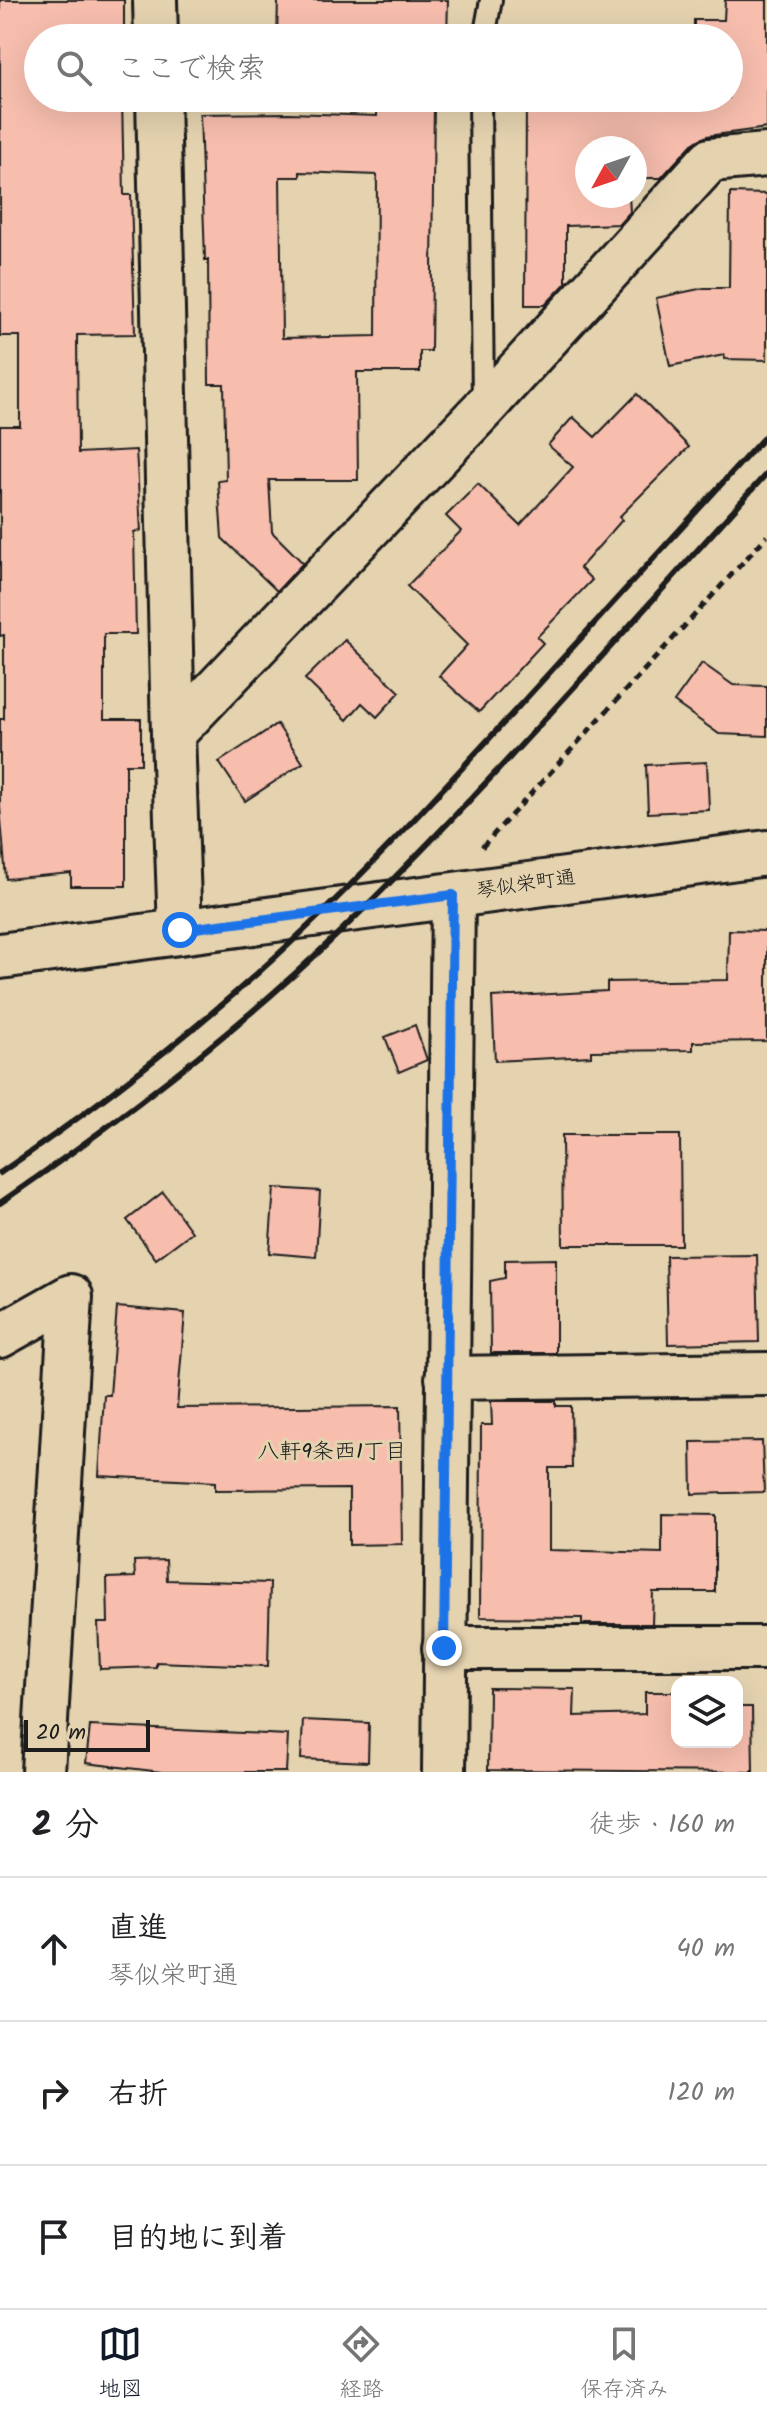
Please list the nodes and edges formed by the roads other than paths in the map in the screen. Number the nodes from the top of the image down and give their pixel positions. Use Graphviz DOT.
graph roads {
  1 [pos="155,0"];
  2 [pos="491,0"];
  3 [pos="156,24"];
  4 [pos="487,24"];
  5 [pos="158,112"];
  6 [pos="480,112"];
  7 [pos="767,155"];
  8 [pos="483,409"];
  9 [pos="173,734"];
  10 [pos="767,853"];
  11 [pos="453,895"];
  12 [pos="180,930"];
  13 [pos="0,956"];
  14 [pos="0,1336"];
  15 [pos="767,1374"];
  16 [pos="447,1378"];
  17 [pos="444,1648"];
  18 [pos="767,1648"];
  19 [pos="43,1772"];
  20 [pos="444,1772"];
  1 -- 3 [label="street"];
  2 -- 4 [label="lane"];
  5 -- 9 [label="street"];
  6 -- 8 [label="lane"];
  7 -- 8 [label="street"];
  8 -- 9 [label="street"];
  9 -- 12 [label="street"];
  10 -- 11 [label="main road, 琴似栄町通"];
  11 -- 12 [label="main road, 琴似栄町通"];
  11 -- 16 [label="street"];
  12 -- 13 [label="main road, 琴似栄町通"];
  14 -- 19 [label="street"];
  15 -- 16 [label="street"];
  16 -- 17 [label="street"];
  17 -- 18 [label="street"];
  17 -- 20 [label="street"];
}
